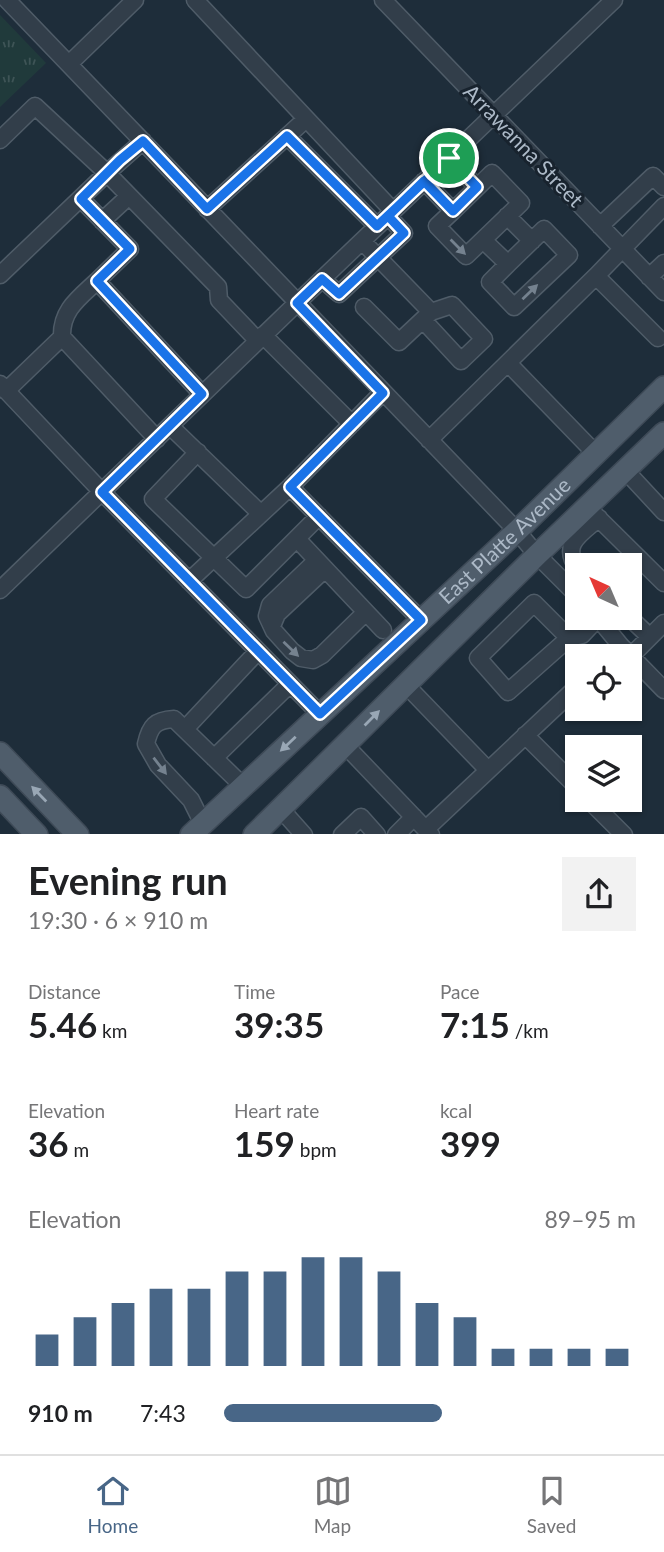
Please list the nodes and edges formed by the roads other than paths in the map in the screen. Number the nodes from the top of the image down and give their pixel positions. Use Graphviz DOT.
graph roads {
  1 [pos="7,0"];
  2 [pos="135,0"];
  3 [pos="195,0"];
  4 [pos="383,0"];
  5 [pos="614,0"];
  6 [pos="69,64"];
  7 [pos="493,116"];
  8 [pos="306,119"];
  9 [pos="287,136"];
  10 [pos="0,140"];
  11 [pos="143,141"];
  12 [pos="449,158"];
  13 [pos="107,173"];
  14 [pos="424,181"];
  15 [pos="477,187"];
  16 [pos="664,187"];
  17 [pos="129,196"];
  18 [pos="81,199"];
  19 [pos="664,206"];
  20 [pos="207,209"];
  21 [pos="453,211"];
  22 [pos="508,216"];
  23 [pos="386,218"];
  24 [pos="102,221"];
  25 [pos="600,226"];
  26 [pos="483,240"];
  27 [pos="362,241"];
  28 [pos="532,241"];
  29 [pos="622,249"];
  30 [pos="378,258"];
  31 [pos="664,263"];
  32 [pos="508,264"];
  33 [pos="0,275"];
  34 [pos="596,276"];
  35 [pos="649,277"];
  36 [pos="322,279"];
  37 [pos="97,281"];
  38 [pos="664,292"];
  39 [pos="297,303"];
  40 [pos="364,307"];
  41 [pos="62,337"];
  42 [pos="260,338"];
  43 [pos="658,338"];
  44 [pos="508,363"];
  45 [pos="664,387"];
  46 [pos="3,388"];
  47 [pos="383,393"];
  48 [pos="202,394"];
  49 [pos="352,424"];
  50 [pos="170,426"];
  51 [pos="664,433"];
  52 [pos="156,439"];
  53 [pos="429,440"];
  54 [pos="198,453"];
  55 [pos="596,454"];
  56 [pos="625,470"];
  57 [pos="290,487"];
  58 [pos="102,492"];
  59 [pos="593,512"];
  60 [pos="664,512"];
  61 [pos="261,514"];
  62 [pos="319,516"];
  63 [pos="517,531"];
  64 [pos="297,539"];
  65 [pos="570,553"];
  66 [pos="537,555"];
  67 [pos="214,558"];
  68 [pos="321,564"];
  69 [pos="189,581"];
  70 [pos="565,583"];
  71 [pos="664,583"];
  72 [pos="0,590"];
  73 [pos="366,612"];
  74 [pos="421,620"];
  75 [pos="664,623"];
  76 [pos="642,629"];
  77 [pos="383,630"];
  78 [pos="587,630"];
  79 [pos="650,637"];
  80 [pos="569,638"];
  81 [pos="637,644"];
  82 [pos="258,651"];
  83 [pos="642,671"];
  84 [pos="290,684"];
  85 [pos="406,685"];
  86 [pos="664,690"];
  87 [pos="565,698"];
  88 [pos="320,714"];
  89 [pos="185,729"];
  90 [pos="525,735"];
  91 [pos="345,745"];
  92 [pos="0,753"];
  93 [pos="214,758"];
  94 [pos="488,770"];
  95 [pos="565,775"];
  96 [pos="243,786"];
  97 [pos="0,796"];
  98 [pos="280,808"];
  99 [pos="601,812"];
  100 [pos="414,817"];
  101 [pos="197,829"];
  102 [pos="428,832"];
  103 [pos="36,834"];
  104 [pos="77,834"];
  105 [pos="255,834"];
  106 [pos="303,834"];
  107 [pos="343,834"];
  108 [pos="376,834"];
  109 [pos="397,834"];
  110 [pos="623,834"];
  1 -- 6 [label="street"];
  2 -- 6 [label="street"];
  3 -- 8 [label="street"];
  4 -- 7 [label="street, Arrawanna Street"];
  5 -- 7 [label="street"];
  6 -- 11 [label="street"];
  7 -- 12 [label="street"];
  7 -- 25 [label="street, Arrawanna Street"];
  8 -- 9 [label="street"];
  8 -- 23 [label="street"];
  9 -- 20 [label="street"];
  9 -- 23 [label="street"];
  10 -- 13 [label="street"];
  11 -- 13 [label="street"];
  11 -- 20 [label="street"];
  12 -- 14 [label="street"];
  12 -- 15 [label="street"];
  13 -- 17 [label="street"];
  13 -- 18 [label="street"];
  14 -- 21 [label="street"];
  14 -- 23 [label="street"];
  15 -- 21 [label="street"];
  15 -- 22 [label="street"];
  16 -- 25 [label="street"];
  17 -- 24 [label="street"];
  17 -- 42 [label="street"];
  18 -- 24 [label="street"];
  18 -- 33 [label="street"];
  19 -- 29 [label="street"];
  20 -- 39 [label="street"];
  21 -- 26 [label="street, one-way"];
  22 -- 26 [label="street"];
  22 -- 28 [label="street"];
  23 -- 27 [label="street"];
  23 -- 30 [label="street"];
  24 -- 37 [label="street"];
  25 -- 29 [label="street, Arrawanna Street"];
  26 -- 32 [label="street"];
  27 -- 30 [label="street"];
  27 -- 36 [label="street"];
  28 -- 32 [label="street"];
  32 -- 28 [label="street, one-way"];
  29 -- 34 [label="street"];
  29 -- 35 [label="street, Arrawanna Street"];
  30 -- 36 [label="street"];
  30 -- 40 [label="street"];
  31 -- 35 [label="street"];
  34 -- 43 [label="street"];
  34 -- 44 [label="street"];
  35 -- 38 [label="street, Arrawanna Street"];
  36 -- 39 [label="street"];
  37 -- 41 [label="street"];
  37 -- 48 [label="street"];
  39 -- 42 [label="street"];
  39 -- 47 [label="street"];
  41 -- 46 [label="street"];
  41 -- 52 [label="street"];
  42 -- 48 [label="street"];
  42 -- 49 [label="street"];
  44 -- 53 [label="street"];
  44 -- 55 [label="street"];
  45 -- 55 [label="main road, East Platte Avenue"];
  46 -- 58 [label="street"];
  47 -- 49 [label="street"];
  47 -- 53 [label="street"];
  48 -- 50 [label="street"];
  49 -- 57 [label="street"];
  50 -- 52 [label="street"];
  50 -- 54 [label="street"];
  51 -- 56 [label="main road, East Platte Avenue"];
  52 -- 58 [label="street"];
  53 -- 63 [label="street"];
  54 -- 61 [label="street"];
  54 -- 67 [label="street"];
  55 -- 63 [label="main road, East Platte Avenue"];
  56 -- 59 [label="main road, East Platte Avenue"];
  56 -- 60 [label="street"];
  57 -- 61 [label="street"];
  57 -- 62 [label="street"];
  58 -- 69 [label="street"];
  58 -- 72 [label="street"];
  59 -- 65 [label="street"];
  59 -- 66 [label="main road, East Platte Avenue"];
  59 -- 71 [label="street"];
  61 -- 67 [label="street"];
  62 -- 64 [label="street"];
  62 -- 74 [label="street"];
  63 -- 66 [label="street"];
  63 -- 74 [label="main road, East Platte Avenue"];
  64 -- 67 [label="street"];
  64 -- 68 [label="street"];
  66 -- 70 [label="street"];
  66 -- 85 [label="main road, East Platte Avenue"];
  67 -- 69 [label="street"];
  68 -- 73 [label="street"];
  68 -- 73 [label="street, one-way"];
  69 -- 82 [label="street"];
  73 -- 77 [label="street"];
  74 -- 88 [label="main road, East Platte Avenue"];
  75 -- 79 [label="street"];
  76 -- 79 [label="street"];
  78 -- 80 [label="street"];
  79 -- 81 [label="street"];
  80 -- 80 [label="street"];
  82 -- 84 [label="street"];
  82 -- 89 [label="street"];
  83 -- 86 [label="street"];
  84 -- 88 [label="street"];
  84 -- 93 [label="street"];
  91 -- 85 [label="main road, East Platte Avenue, one-way"];
  85 -- 94 [label="street"];
  87 -- 90 [label="street"];
  88 -- 96 [label="main road, East Platte Avenue, one-way"];
  89 -- 93 [label="street"];
  89 -- 101 [label="street, one-way"];
  90 -- 94 [label="street"];
  90 -- 95 [label="street"];
  91 -- 98 [label="main road, East Platte Avenue"];
  91 -- 100 [label="street"];
  104 -- 92 [label="main road, one-way"];
  93 -- 96 [label="street"];
  94 -- 102 [label="street"];
  96 -- 101 [label="main road, East Platte Avenue"];
  97 -- 103 [label="main road"];
  98 -- 105 [label="main road, East Platte Avenue"];
  98 -- 106 [label="street"];
  99 -- 110 [label="street"];
  100 -- 102 [label="street"];
  100 -- 109 [label="street"];
  107 -- 108 [label="street"];
}
